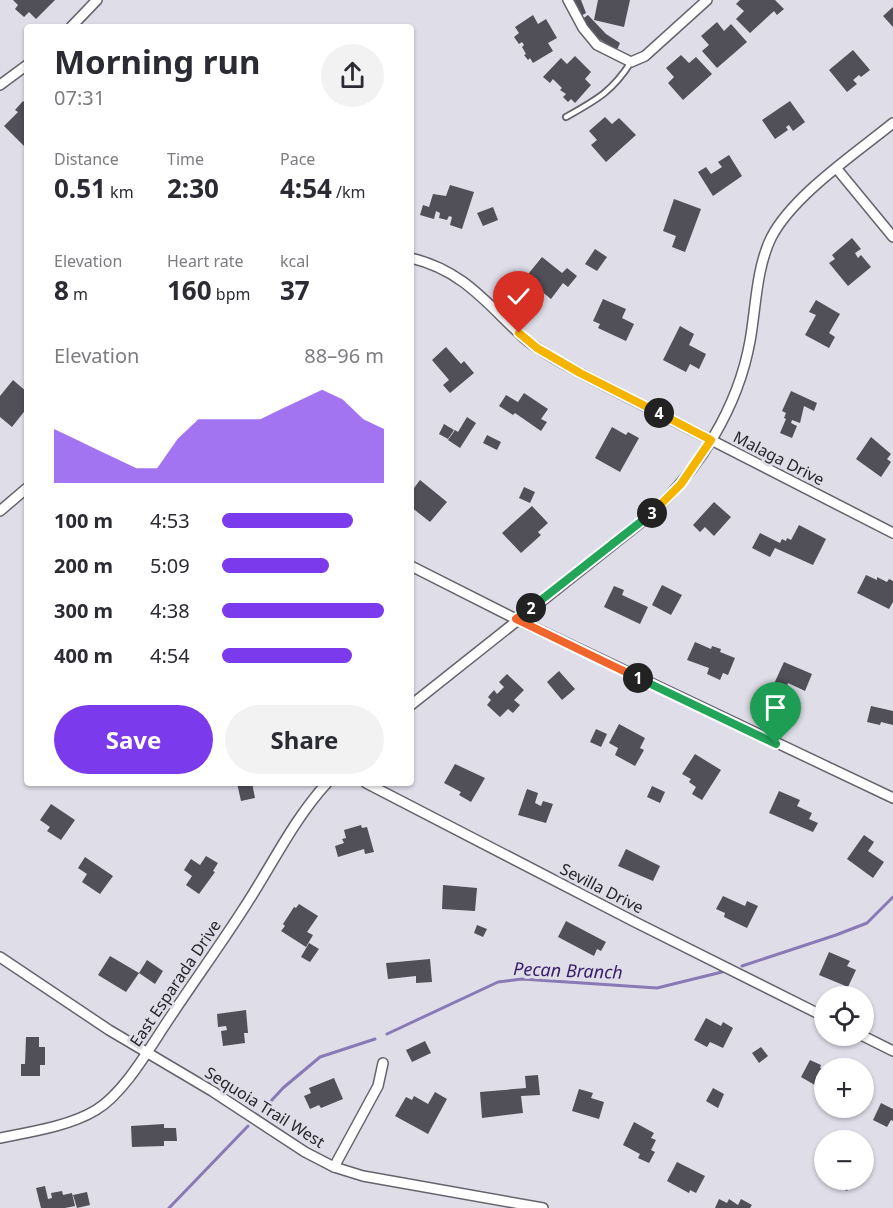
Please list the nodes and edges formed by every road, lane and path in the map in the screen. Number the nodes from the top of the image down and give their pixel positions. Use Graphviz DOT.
graph roads {
  1 [pos="97,0"];
  2 [pos="568,0"];
  3 [pos="706,0"];
  4 [pos="74,24"];
  5 [pos="632,62"];
  6 [pos="24,67"];
  7 [pos="0,85"];
  8 [pos="566,117"];
  9 [pos="893,123"];
  10 [pos="837,169"];
  11 [pos="893,237"];
  12 [pos="414,259"];
  13 [pos="711,440"];
  14 [pos="24,491"];
  15 [pos="0,511"];
  16 [pos="893,533"];
  17 [pos="414,568"];
  18 [pos="516,619"];
  19 [pos="414,703"];
  20 [pos="324,786"];
  21 [pos="372,786"];
  22 [pos="893,798"];
  23 [pos="0,957"];
  24 [pos="814,1012"];
  25 [pos="874,1042"];
  26 [pos="893,1051"];
  27 [pos="148,1053"];
  28 [pos="383,1063"];
  29 [pos="0,1138"];
  30 [pos="334,1167"];
  31 [pos="543,1208"];
  1 -- 4 [label="street"];
  2 -- 5 [label="street"];
  3 -- 5 [label="street"];
  5 -- 8 [label="lane"];
  6 -- 7 [label="street"];
  9 -- 10 [label="street"];
  10 -- 11 [label="street"];
  10 -- 13 [label="street"];
  12 -- 13 [label="street, Malaga Drive"];
  13 -- 16 [label="street, Malaga Drive"];
  13 -- 18 [label="street"];
  14 -- 15 [label="street"];
  17 -- 18 [label="street"];
  18 -- 19 [label="street"];
  18 -- 22 [label="street"];
  20 -- 27 [label="street, East Esparada Drive"];
  21 -- 24 [label="street, Sevilla Drive"];
  23 -- 27 [label="street, Sequoia Trail West"];
  25 -- 26 [label="street"];
  27 -- 29 [label="street, East Esparada Drive"];
  27 -- 30 [label="street, Sequoia Trail West"];
  28 -- 30 [label="street"];
  30 -- 31 [label="street, Sequoia Trail West"];
}
